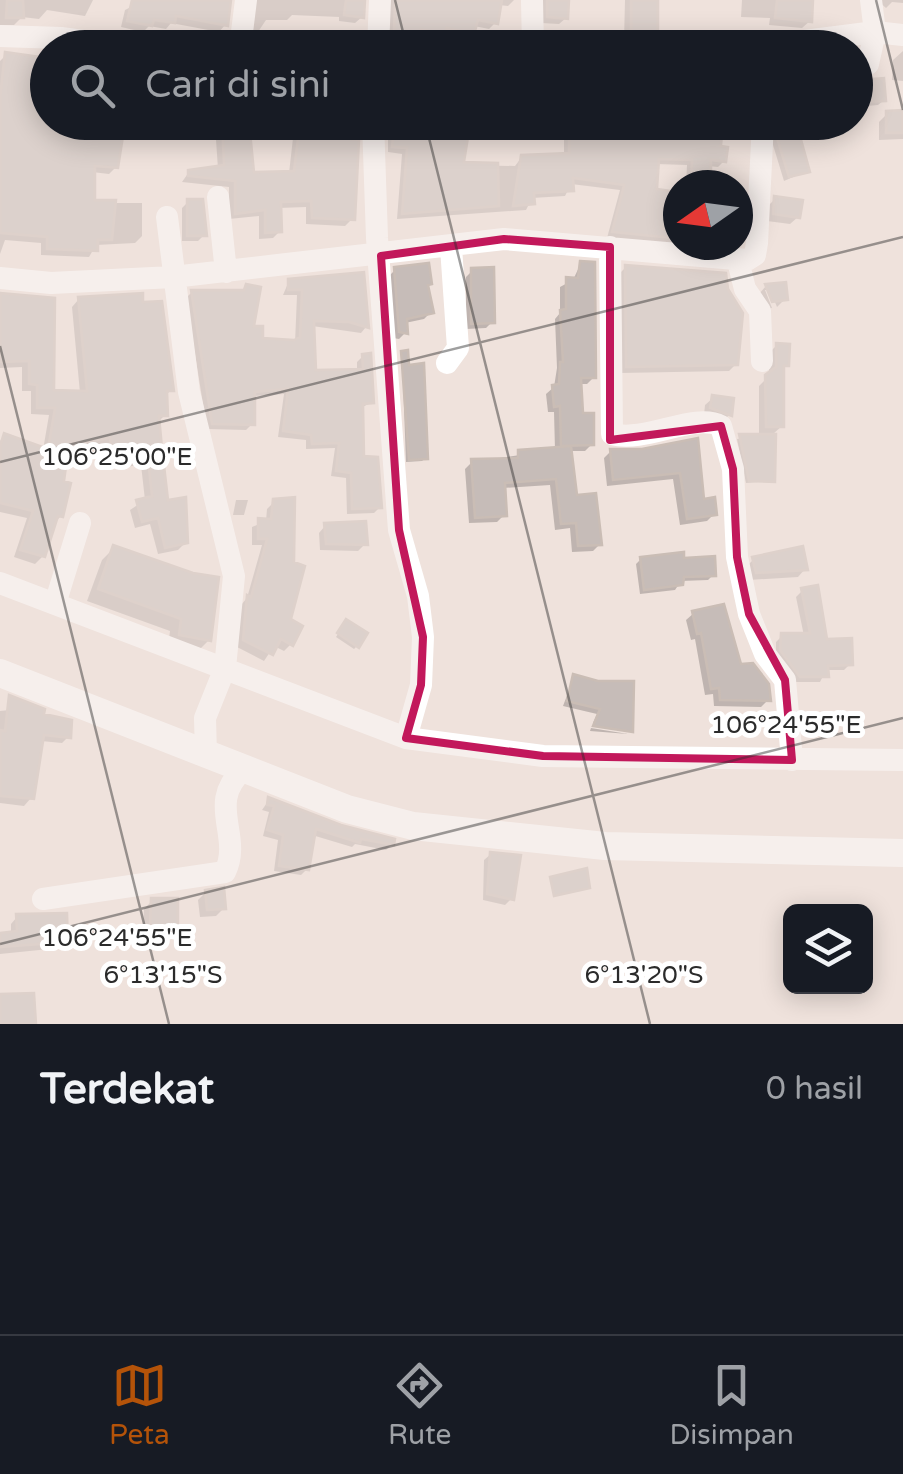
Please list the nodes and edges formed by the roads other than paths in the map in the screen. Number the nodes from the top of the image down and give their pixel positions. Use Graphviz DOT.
graph roads {
  1 [pos="246,0"];
  2 [pos="380,0"];
  3 [pos="532,0"];
  4 [pos="871,0"];
  5 [pos="242,30"];
  6 [pos="379,30"];
  7 [pos="533,30"];
  8 [pos="875,32"];
  9 [pos="903,34"];
  10 [pos="0,36"];
  11 [pos="30,37"];
  12 [pos="873,41"];
  13 [pos="375,140"];
  14 [pos="762,140"];
  15 [pos="218,197"];
  16 [pos="167,216"];
  17 [pos="451,247"];
  18 [pos="610,248"];
  19 [pos="382,256"];
  20 [pos="738,261"];
  21 [pos="226,272"];
  22 [pos="0,278"];
  23 [pos="173,278"];
  24 [pos="762,360"];
  25 [pos="447,363"];
  26 [pos="80,523"];
  27 [pos="0,583"];
  28 [pos="55,604"];
  29 [pos="0,672"];
  30 [pos="222,673"];
  31 [pos="406,738"];
  32 [pos="206,755"];
  33 [pos="792,760"];
  34 [pos="903,760"];
  35 [pos="244,769"];
  36 [pos="903,853"];
  37 [pos="43,899"];
  1 -- 5 [label="street"];
  2 -- 6 [label="street"];
  3 -- 7 [label="street"];
  4 -- 8 [label="street"];
  8 -- 9 [label="street"];
  8 -- 12 [label="street"];
  10 -- 11 [label="street"];
  13 -- 19 [label="street"];
  14 -- 20 [label="street"];
  15 -- 21 [label="street"];
  16 -- 23 [label="street"];
  17 -- 18 [label="street"];
  17 -- 19 [label="street"];
  17 -- 25 [label="street"];
  18 -- 20 [label="street"];
  18 -- 33 [label="street"];
  19 -- 21 [label="street"];
  19 -- 31 [label="street"];
  20 -- 24 [label="street"];
  21 -- 23 [label="street"];
  22 -- 23 [label="street"];
  23 -- 30 [label="street"];
  26 -- 28 [label="street"];
  27 -- 28 [label="street"];
  28 -- 30 [label="street"];
  29 -- 32 [label="street"];
  30 -- 31 [label="street"];
  30 -- 32 [label="street"];
  31 -- 33 [label="street"];
  32 -- 35 [label="street"];
  33 -- 34 [label="street"];
  35 -- 36 [label="street"];
  35 -- 37 [label="street"];
}
